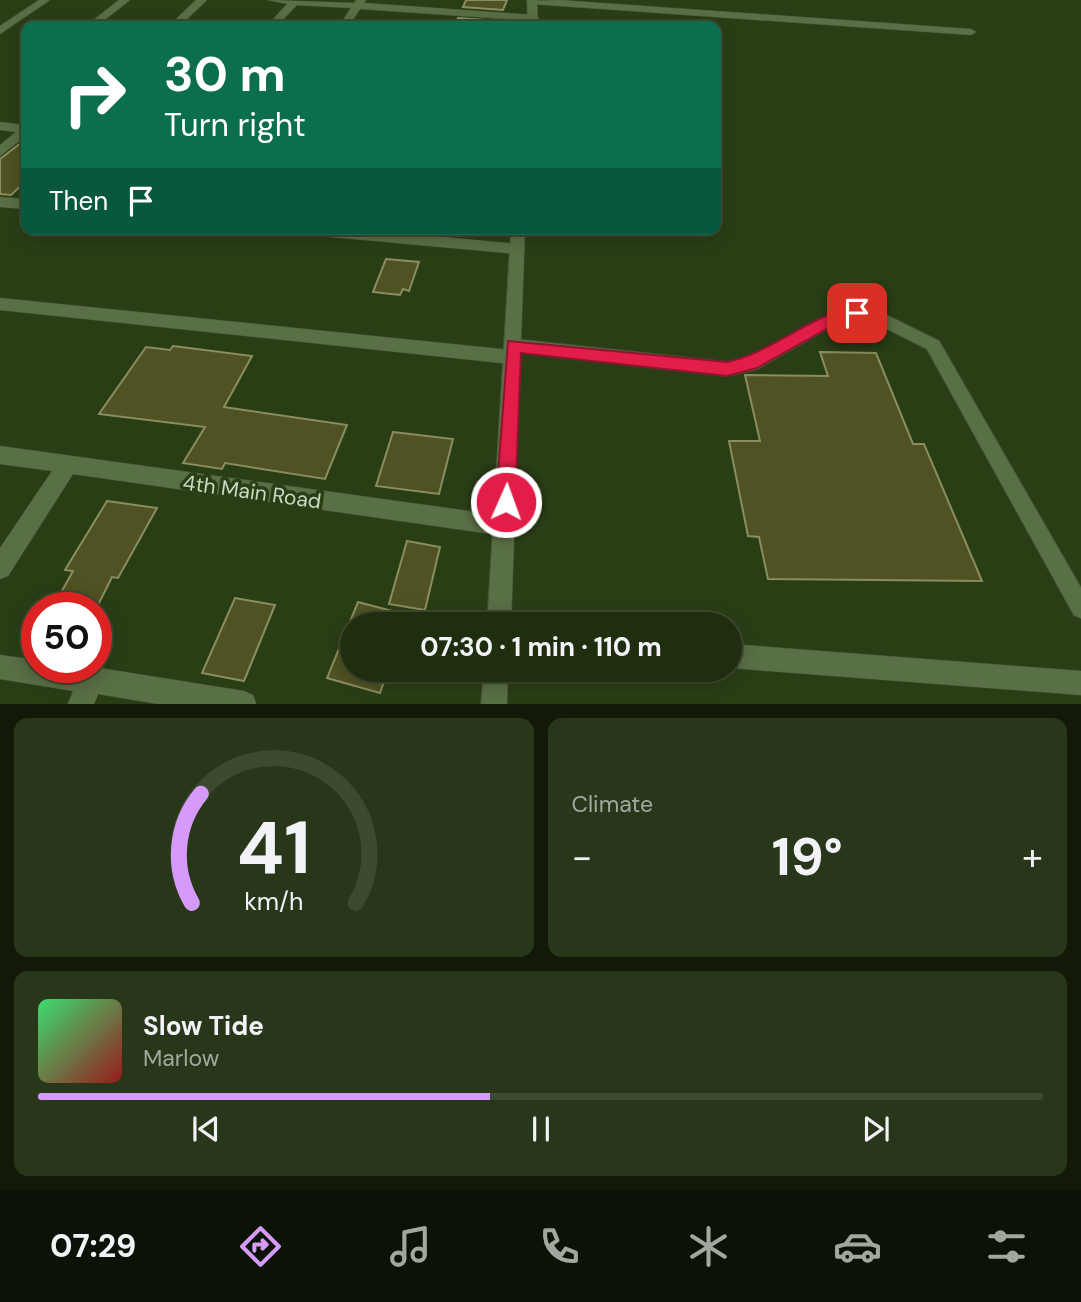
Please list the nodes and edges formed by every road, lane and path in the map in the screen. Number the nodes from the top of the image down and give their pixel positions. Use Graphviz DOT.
graph roads {
  1 [pos="44,0"];
  2 [pos="125,0"];
  3 [pos="202,0"];
  4 [pos="273,0"];
  5 [pos="459,0"];
  6 [pos="295,1"];
  7 [pos="532,1"];
  8 [pos="360,3"];
  9 [pos="452,12"];
  10 [pos="98,21"];
  11 [pos="179,21"];
  12 [pos="277,21"];
  13 [pos="347,21"];
  14 [pos="447,21"];
  15 [pos="525,21"];
  16 [pos="533,21"];
  17 [pos="0,31"];
  18 [pos="971,32"];
  19 [pos="0,127"];
  20 [pos="21,129"];
  21 [pos="21,133"];
  22 [pos="0,152"];
  23 [pos="0,202"];
  24 [pos="21,204"];
  25 [pos="364,235"];
  26 [pos="518,235"];
  27 [pos="517,249"];
  28 [pos="0,304"];
  29 [pos="512,351"];
  30 [pos="0,455"];
  31 [pos="68,464"];
  32 [pos="505,526"];
  33 [pos="0,568"];
  34 [pos="1081,608"];
  35 [pos="500,612"];
  36 [pos="742,657"];
  37 [pos="0,667"];
  38 [pos="21,670"];
  39 [pos="112,682"];
  40 [pos="495,682"];
  41 [pos="91,683"];
  42 [pos="1081,683"];
  43 [pos="80,704"];
  44 [pos="244,704"];
  45 [pos="494,704"];
  1 -- 17 [label="street"];
  2 -- 10 [label="street"];
  3 -- 11 [label="street"];
  4 -- 6 [label="street"];
  5 -- 9 [label="street"];
  6 -- 8 [label="street"];
  6 -- 12 [label="street"];
  7 -- 16 [label="street"];
  7 -- 18 [label="street"];
  8 -- 9 [label="street"];
  8 -- 13 [label="street"];
  9 -- 14 [label="street"];
  9 -- 15 [label="street"];
  19 -- 20 [label="street"];
  21 -- 22 [label="street"];
  23 -- 24 [label="street"];
  25 -- 27 [label="street"];
  26 -- 27 [label="street"];
  27 -- 29 [label="street"];
  28 -- 29 [label="street"];
  29 -- 32 [label="street"];
  29 -- 34 [label="lane"];
  30 -- 31 [label="street, 4th Main Road"];
  31 -- 32 [label="street, 4th Main Road"];
  31 -- 33 [label="street"];
  32 -- 35 [label="street"];
  36 -- 42 [label="street"];
  37 -- 38 [label="street"];
  39 -- 44 [label="street"];
  40 -- 45 [label="street"];
  41 -- 43 [label="street"];
}
